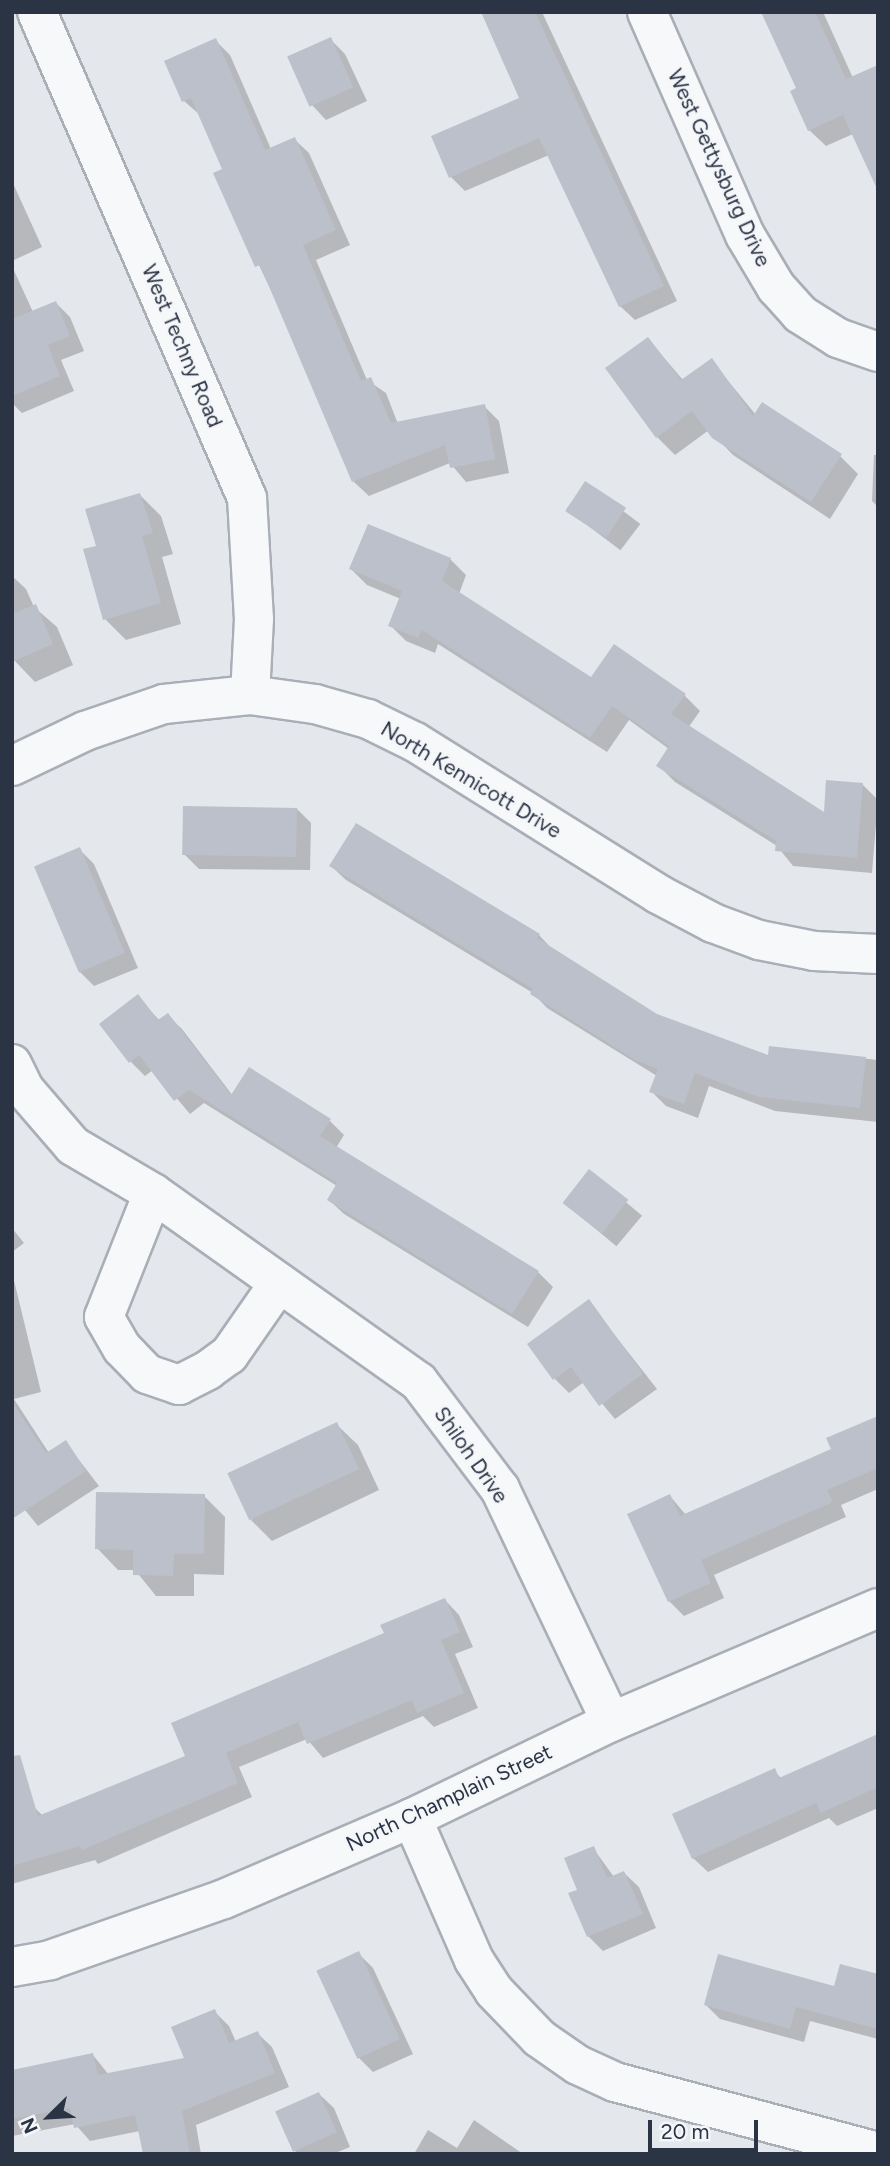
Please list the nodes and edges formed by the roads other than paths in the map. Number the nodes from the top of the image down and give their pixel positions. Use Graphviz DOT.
graph roads {
  1 [pos="37,12"];
  2 [pos="648,12"];
  3 [pos="878,352"];
  4 [pos="250,695"];
  5 [pos="12,766"];
  6 [pos="878,954"];
  7 [pos="12,1064"];
  8 [pos="153,1194"];
  9 [pos="279,1283"];
  10 [pos="878,1608"];
  11 [pos="611,1722"];
  12 [pos="412,1818"];
  13 [pos="12,1968"];
  14 [pos="878,2152"];
  1 -- 4 [label="street, West Techny Road"];
  2 -- 3 [label="street, West Gettysburg Drive"];
  4 -- 5 [label="street, North Kennicott Drive"];
  4 -- 6 [label="street, North Kennicott Drive"];
  7 -- 8 [label="street, Shiloh Drive"];
  8 -- 9 [label="street, Shiloh Drive"];
  8 -- 9 [label="street"];
  9 -- 11 [label="street, Shiloh Drive"];
  10 -- 11 [label="street, North Champlain Street"];
  11 -- 12 [label="street, North Champlain Street"];
  12 -- 13 [label="street, North Champlain Street"];
  12 -- 14 [label="street"];
}
